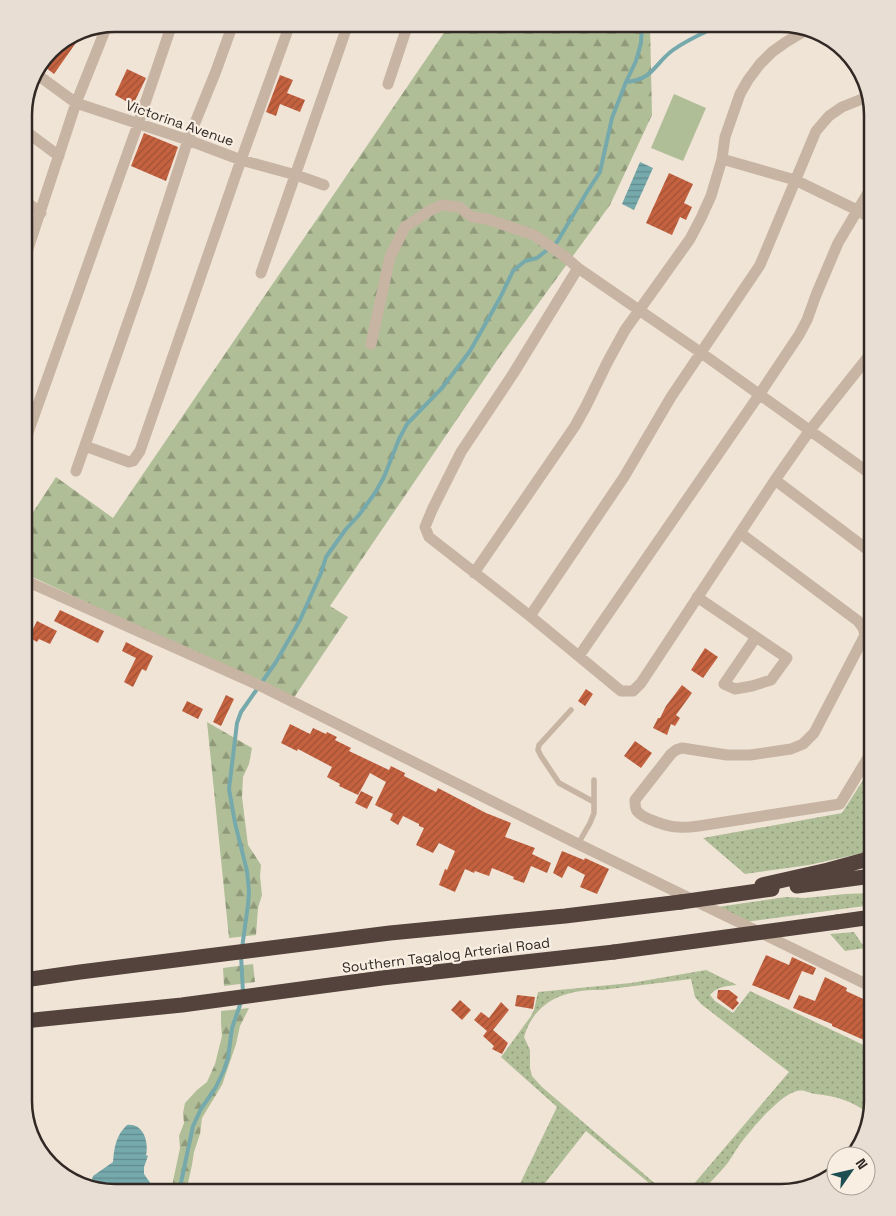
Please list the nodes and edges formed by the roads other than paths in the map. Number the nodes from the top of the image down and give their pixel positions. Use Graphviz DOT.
graph roads {
  1 [pos="169,32"];
  2 [pos="230,32"];
  3 [pos="287,32"];
  4 [pos="345,32"];
  5 [pos="405,32"];
  6 [pos="104,33"];
  7 [pos="799,34"];
  8 [pos="95,35"];
  9 [pos="101,40"];
  10 [pos="42,78"];
  11 [pos="388,84"];
  12 [pos="862,99"];
  13 [pos="76,103"];
  14 [pos="138,124"];
  15 [pos="33,136"];
  16 [pos="188,140"];
  17 [pos="60,156"];
  18 [pos="722,158"];
  19 [pos="241,160"];
  20 [pos="296,175"];
  21 [pos="795,180"];
  22 [pos="324,185"];
  23 [pos="864,199"];
  24 [pos="33,206"];
  25 [pos="857,210"];
  26 [pos="41,212"];
  27 [pos="864,214"];
  28 [pos="33,235"];
  29 [pos="578,268"];
  30 [pos="261,273"];
  31 [pos="639,310"];
  32 [pos="371,344"];
  33 [pos="700,352"];
  34 [pos="864,362"];
  35 [pos="759,394"];
  36 [pos="33,420"];
  37 [pos="810,430"];
  38 [pos="85,446"];
  39 [pos="864,467"];
  40 [pos="76,471"];
  41 [pos="775,480"];
  42 [pos="740,533"];
  43 [pos="864,547"];
  44 [pos="474,573"];
  45 [pos="33,584"];
  46 [pos="697,597"];
  47 [pos="530,616"];
  48 [pos="864,635"];
  49 [pos="864,635"];
  50 [pos="756,637"];
  51 [pos="579,656"];
  52 [pos="571,710"];
  53 [pos="864,764"];
  54 [pos="594,780"];
  55 [pos="594,802"];
  56 [pos="578,844"];
  57 [pos="864,860"];
  58 [pos="864,877"];
  59 [pos="767,887"];
  60 [pos="864,918"];
  61 [pos="32,979"];
  62 [pos="864,983"];
  63 [pos="32,1020"];
  1 -- 14 [label="street"];
  2 -- 16 [label="street"];
  3 -- 19 [label="street"];
  4 -- 20 [label="street"];
  5 -- 11 [label="street"];
  6 -- 9 [label="street"];
  7 -- 18 [label="street"];
  8 -- 9 [label="street"];
  9 -- 13 [label="street"];
  10 -- 13 [label="street, Victorina Avenue"];
  12 -- 21 [label="street"];
  13 -- 14 [label="street, Victorina Avenue"];
  13 -- 17 [label="street"];
  14 -- 16 [label="street, Victorina Avenue"];
  14 -- 36 [label="street"];
  15 -- 17 [label="street"];
  16 -- 19 [label="street, Victorina Avenue"];
  16 -- 38 [label="street"];
  17 -- 26 [label="street"];
  18 -- 21 [label="street"];
  18 -- 31 [label="street"];
  19 -- 20 [label="street, Victorina Avenue"];
  19 -- 38 [label="street"];
  20 -- 22 [label="street, Victorina Avenue"];
  20 -- 30 [label="street"];
  21 -- 25 [label="street"];
  21 -- 33 [label="street"];
  23 -- 25 [label="street"];
  24 -- 26 [label="street"];
  25 -- 27 [label="street"];
  25 -- 35 [label="street"];
  26 -- 28 [label="street"];
  29 -- 31 [label="street"];
  29 -- 32 [label="street"];
  29 -- 44 [label="street"];
  31 -- 33 [label="street"];
  31 -- 44 [label="street"];
  33 -- 35 [label="street"];
  33 -- 47 [label="street"];
  34 -- 37 [label="street"];
  35 -- 37 [label="street"];
  35 -- 51 [label="street"];
  37 -- 39 [label="street"];
  37 -- 41 [label="street"];
  38 -- 40 [label="street"];
  41 -- 42 [label="street"];
  41 -- 43 [label="street"];
  42 -- 46 [label="street"];
  42 -- 49 [label="street"];
  44 -- 47 [label="street"];
  45 -- 56 [label="street"];
  46 -- 50 [label="street"];
  46 -- 51 [label="street"];
  47 -- 51 [label="street"];
  48 -- 53 [label="street"];
  50 -- 50 [label="street"];
  52 -- 55 [label="lane"];
  54 -- 55 [label="lane"];
  55 -- 56 [label="lane"];
  56 -- 62 [label="street"];
  57 -- 59 [label="highway"];
  58 -- 59 [label="highway, Southern Tagalog Arterial Road"];
  59 -- 61 [label="highway, Southern Tagalog Arterial Road, bridge"];
  60 -- 63 [label="highway, Southern Tagalog Arterial Road, bridge"];
}
